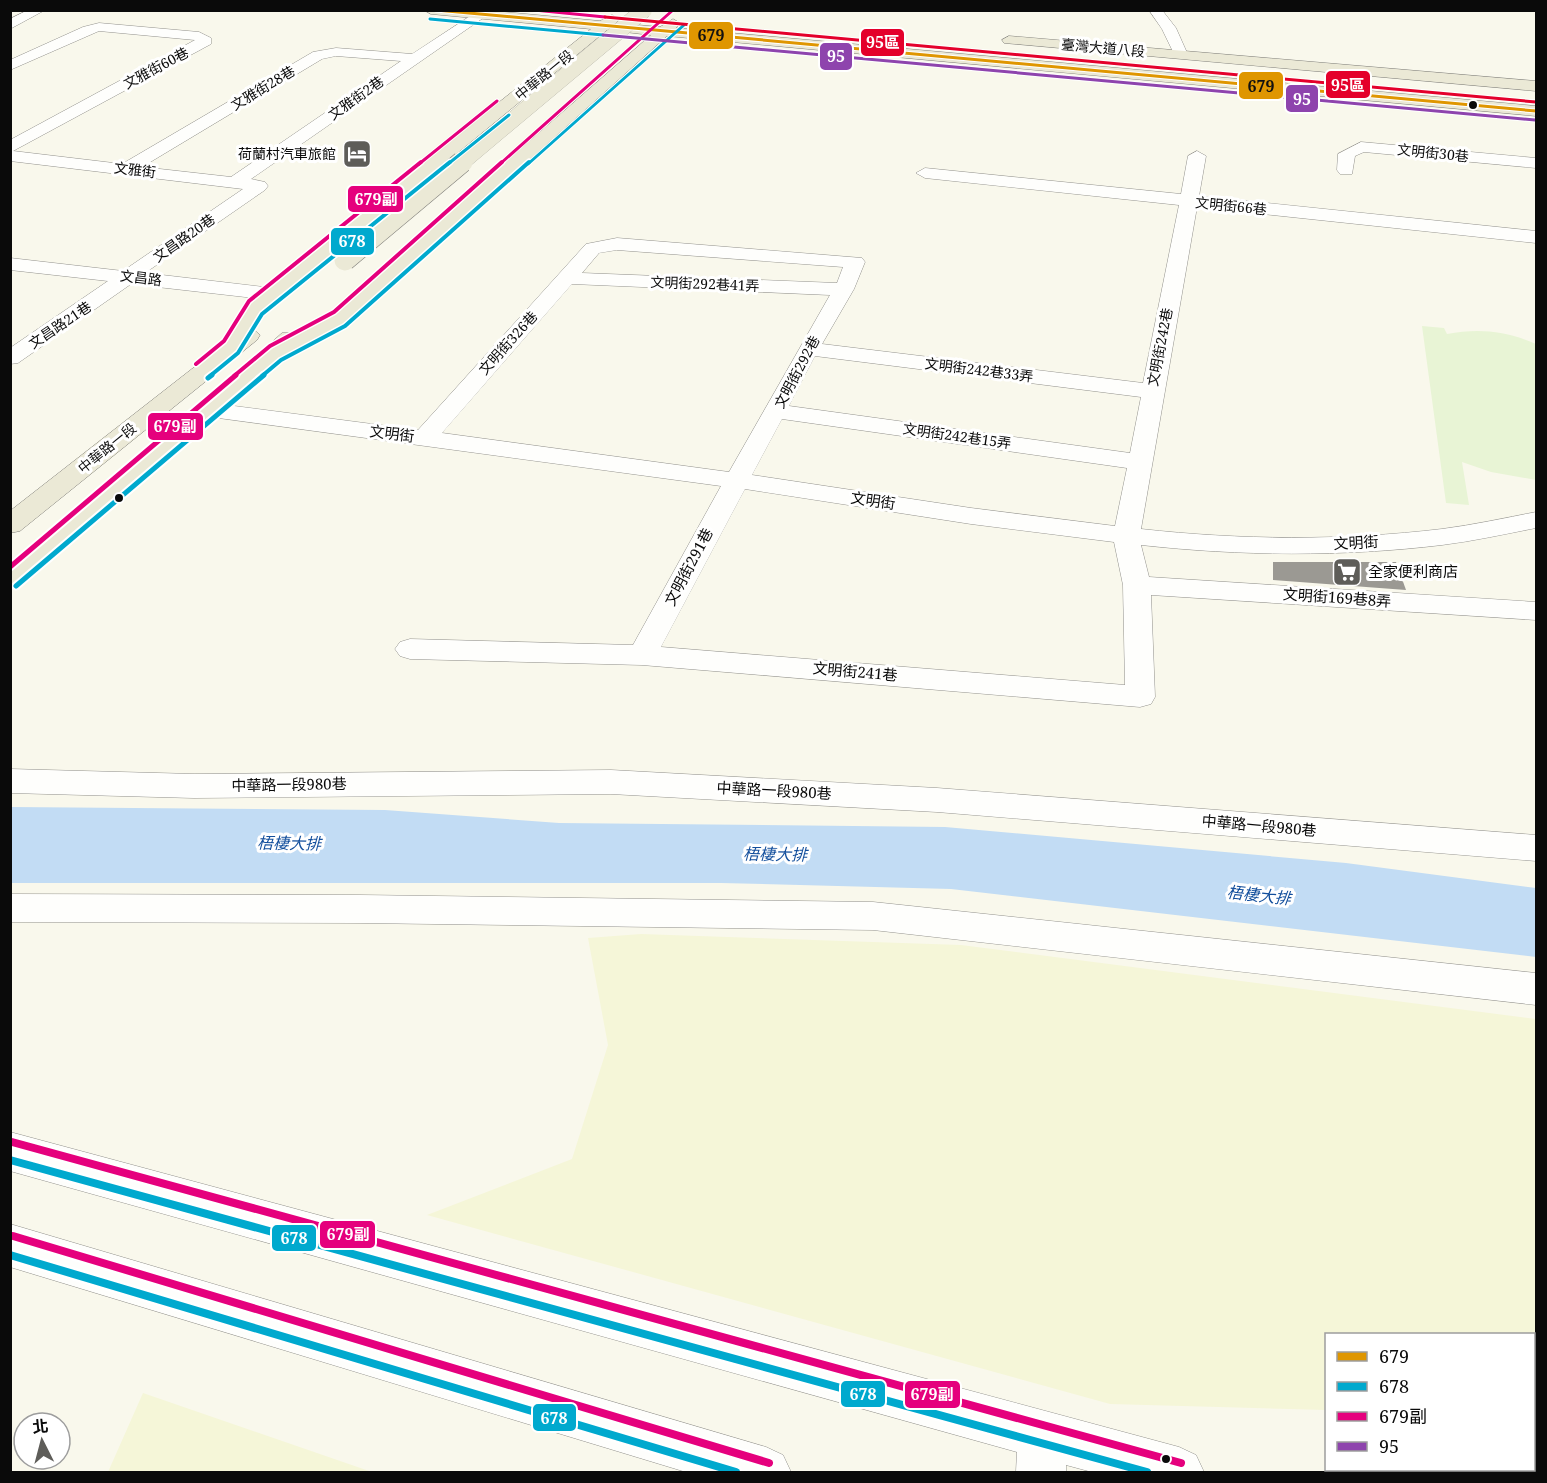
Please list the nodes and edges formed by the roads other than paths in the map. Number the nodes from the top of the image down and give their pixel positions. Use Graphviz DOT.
graph roads {
  1 [pos="430,10"];
  2 [pos="511,10"];
  3 [pos="590,10"];
  4 [pos="644,10"];
  5 [pos="1155,10"];
  6 [pos="32,14"];
  7 [pos="478,15"];
  8 [pos="10,16"];
  9 [pos="615,17"];
  10 [pos="674,17"];
  11 [pos="10,25"];
  12 [pos="1181,55"];
  13 [pos="413,58"];
  14 [pos="10,66"];
  15 [pos="1536,86"];
  16 [pos="1536,94"];
  17 [pos="1536,103"];
  18 [pos="1536,111"];
  19 [pos="10,147"];
  20 [pos="10,156"];
  21 [pos="1197,156"];
  22 [pos="1536,163"];
  23 [pos="126,169"];
  24 [pos="1346,170"];
  25 [pos="926,173"];
  26 [pos="234,183"];
  27 [pos="260,186"];
  28 [pos="1188,201"];
  29 [pos="1536,237"];
  30 [pos="855,262"];
  31 [pos="10,264"];
  32 [pos="128,277"];
  33 [pos="566,278"];
  34 [pos="10,280"];
  35 [pos="844,289"];
  36 [pos="109,291"];
  37 [pos="272,294"];
  38 [pos="255,308"];
  39 [pos="231,347"];
  40 [pos="808,349"];
  41 [pos="276,353"];
  42 [pos="10,358"];
  43 [pos="1151,391"];
  44 [pos="211,410"];
  45 [pos="776,411"];
  46 [pos="424,438"];
  47 [pos="1139,462"];
  48 [pos="736,480"];
  49 [pos="1536,520"];
  50 [pos="10,525"];
  51 [pos="1126,538"];
  52 [pos="10,579"];
  53 [pos="1137,585"];
  54 [pos="1536,611"];
  55 [pos="410,649"];
  56 [pos="642,655"];
  57 [pos="10,782"];
  58 [pos="1536,848"];
  59 [pos="10,908"];
  60 [pos="1536,989"];
  61 [pos="10,1151"];
  62 [pos="10,1245"];
  63 [pos="1041,1454"];
  64 [pos="766,1473"];
  65 [pos="1179,1473"];
  1 -- 7 [label="main road, 臺灣大道八段"];
  2 -- 9 [label="main road, 臺灣大道八段"];
  3 -- 9 [label="main road, 臺灣大道八段"];
  4 -- 10 [label="main road, 臺灣大道八段"];
  4 -- 39 [label="main road, 中華路一段, bridge"];
  5 -- 12 [label="street"];
  6 -- 8 [label="street"];
  6 -- 11 [label="street"];
  7 -- 9 [label="main road, 臺灣大道八段"];
  7 -- 13 [label="street, 文雅街2巷"];
  9 -- 10 [label="main road, 臺灣大道八段"];
  9 -- 37 [label="main road, 中華路一段"];
  10 -- 12 [label="main road, 臺灣大道八段"];
  10 -- 16 [label="main road, 臺灣大道八段"];
  10 -- 17 [label="main road, 臺灣大道八段"];
  10 -- 18 [label="main road, 臺灣大道八段"];
  10 -- 41 [label="main road"];
  10 -- 41 [label="main road"];
  12 -- 15 [label="main road, 臺灣大道八段"];
  13 -- 23 [label="street, 文雅街28巷"];
  13 -- 26 [label="street, 文雅街2巷"];
  14 -- 19 [label="street, 文雅街60巷"];
  20 -- 23 [label="street, 文雅街"];
  21 -- 28 [label="street, 文明街242巷"];
  22 -- 24 [label="street, 文明街30巷"];
  23 -- 26 [label="street, 文雅街"];
  25 -- 28 [label="street, 文明街66巷"];
  26 -- 27 [label="street, 文雅街"];
  27 -- 32 [label="street, 文昌路20巷"];
  28 -- 29 [label="street, 文明街66巷"];
  28 -- 43 [label="street, 文明街242巷"];
  30 -- 33 [label="street, 文明街326巷"];
  30 -- 35 [label="street, 文明街292巷"];
  31 -- 32 [label="street, 文昌路"];
  32 -- 36 [label="street, 文昌路20巷"];
  32 -- 37 [label="street, 文昌路"];
  33 -- 35 [label="street, 文明街292巷41弄"];
  33 -- 46 [label="street, 文明街326巷"];
  34 -- 36 [label="street, 文昌路"];
  35 -- 40 [label="street, 文明街292巷"];
  36 -- 38 [label="street, 文昌路"];
  36 -- 42 [label="street, 文昌路21巷"];
  37 -- 38 [label="main road, 中華路一段"];
  38 -- 39 [label="main road, 中華路一段"];
  39 -- 50 [label="main road, 中華路一段"];
  40 -- 43 [label="street, 文明街242巷33弄"];
  40 -- 45 [label="street, 文明街292巷"];
  41 -- 44 [label="main road"];
  43 -- 47 [label="street, 文明街242巷"];
  44 -- 46 [label="street, 文明街"];
  44 -- 52 [label="main road"];
  45 -- 47 [label="street, 文明街242巷15弄"];
  45 -- 48 [label="street, 文明街292巷"];
  46 -- 48 [label="street, 文明街"];
  47 -- 51 [label="street, 文明街242巷"];
  48 -- 51 [label="street, 文明街"];
  48 -- 56 [label="street, 文明街291巷"];
  49 -- 51 [label="street, 文明街"];
  51 -- 53 [label="street, 文明街241巷"];
  53 -- 54 [label="street, 文明街169巷8弄"];
  53 -- 56 [label="street, 文明街241巷"];
  55 -- 56 [label="street, 文明街241巷"];
  57 -- 58 [label="street, 中華路一段980巷"];
  59 -- 60 [label="street"];
  61 -- 63 [label="street"];
  62 -- 64 [label="street"];
  63 -- 65 [label="street"];
}
